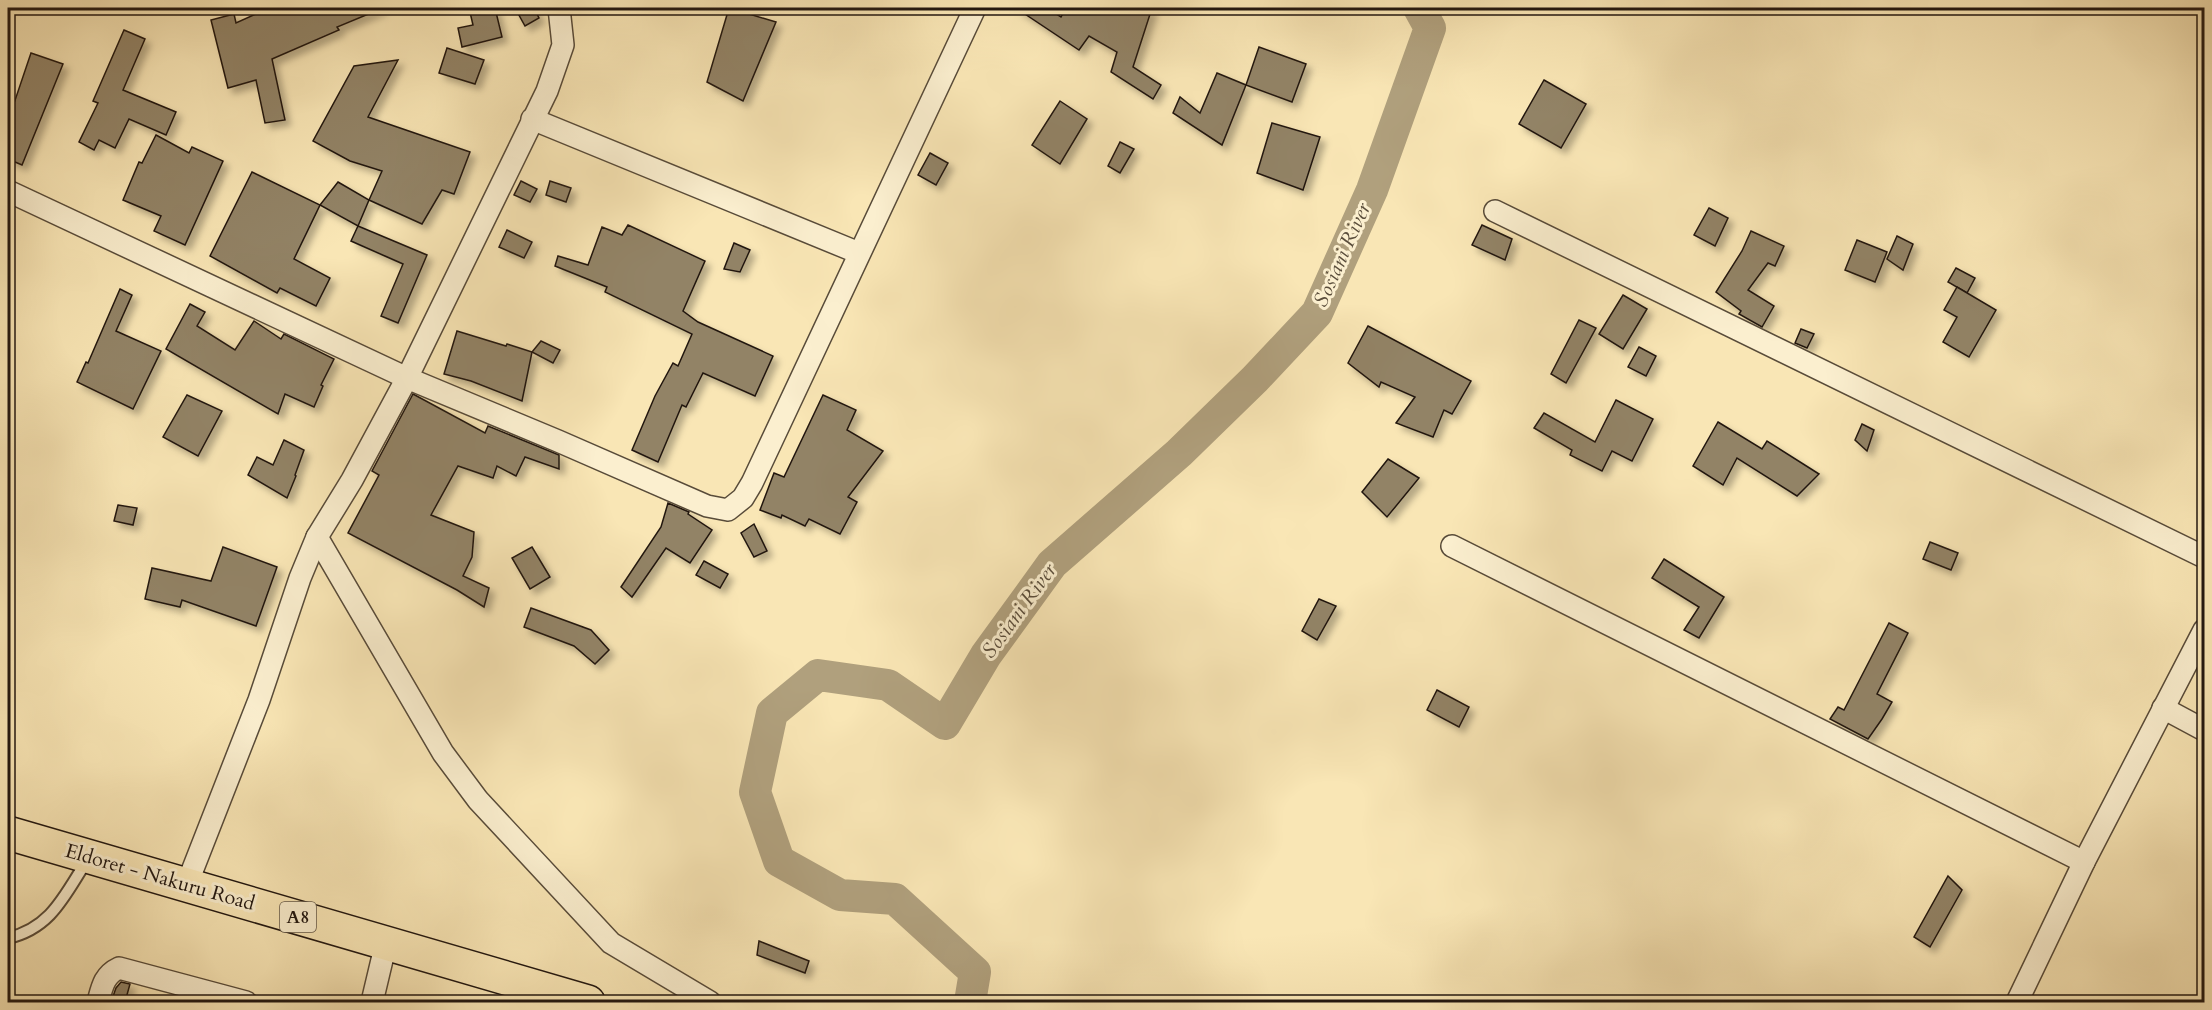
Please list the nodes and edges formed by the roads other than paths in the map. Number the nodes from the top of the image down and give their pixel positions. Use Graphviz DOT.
graph roads {
  1 [pos="559,8"];
  2 [pos="975,8"];
  3 [pos="532,119"];
  4 [pos="8,191"];
  5 [pos="1495,211"];
  6 [pos="859,253"];
  7 [pos="407,378"];
  8 [pos="317,537"];
  9 [pos="1452,546"];
  10 [pos="2205,557"];
  11 [pos="2205,630"];
  12 [pos="2163,708"];
  13 [pos="2205,730"];
  14 [pos="8,833"];
  15 [pos="90,856"];
  16 [pos="2084,862"];
  17 [pos="187,884"];
  18 [pos="8,938"];
  19 [pos="386,943"];
  20 [pos="98,1002"];
  21 [pos="246,1002"];
  22 [pos="372,1002"];
  23 [pos="588,1002"];
  24 [pos="710,1002"];
  25 [pos="2017,1002"];
  1 -- 3 [label="street"];
  2 -- 6 [label="street"];
  3 -- 6 [label="street"];
  3 -- 7 [label="street"];
  4 -- 7 [label="street"];
  5 -- 10 [label="street"];
  6 -- 7 [label="street"];
  7 -- 8 [label="street"];
  8 -- 17 [label="street"];
  8 -- 24 [label="street"];
  9 -- 16 [label="street"];
  11 -- 12 [label="street"];
  12 -- 13 [label="street"];
  12 -- 16 [label="street"];
  14 -- 15 [label="highway, Eldoret - Nakuru Road / A8"];
  15 -- 17 [label="highway, Eldoret - Nakuru Road / A8"];
  15 -- 18 [label="lane"];
  16 -- 25 [label="street"];
  17 -- 19 [label="highway, Eldoret - Nakuru Road / A8"];
  19 -- 22 [label="street"];
  19 -- 23 [label="highway, Eldoret - Nakuru Road / A8"];
  20 -- 21 [label="street"];
}
